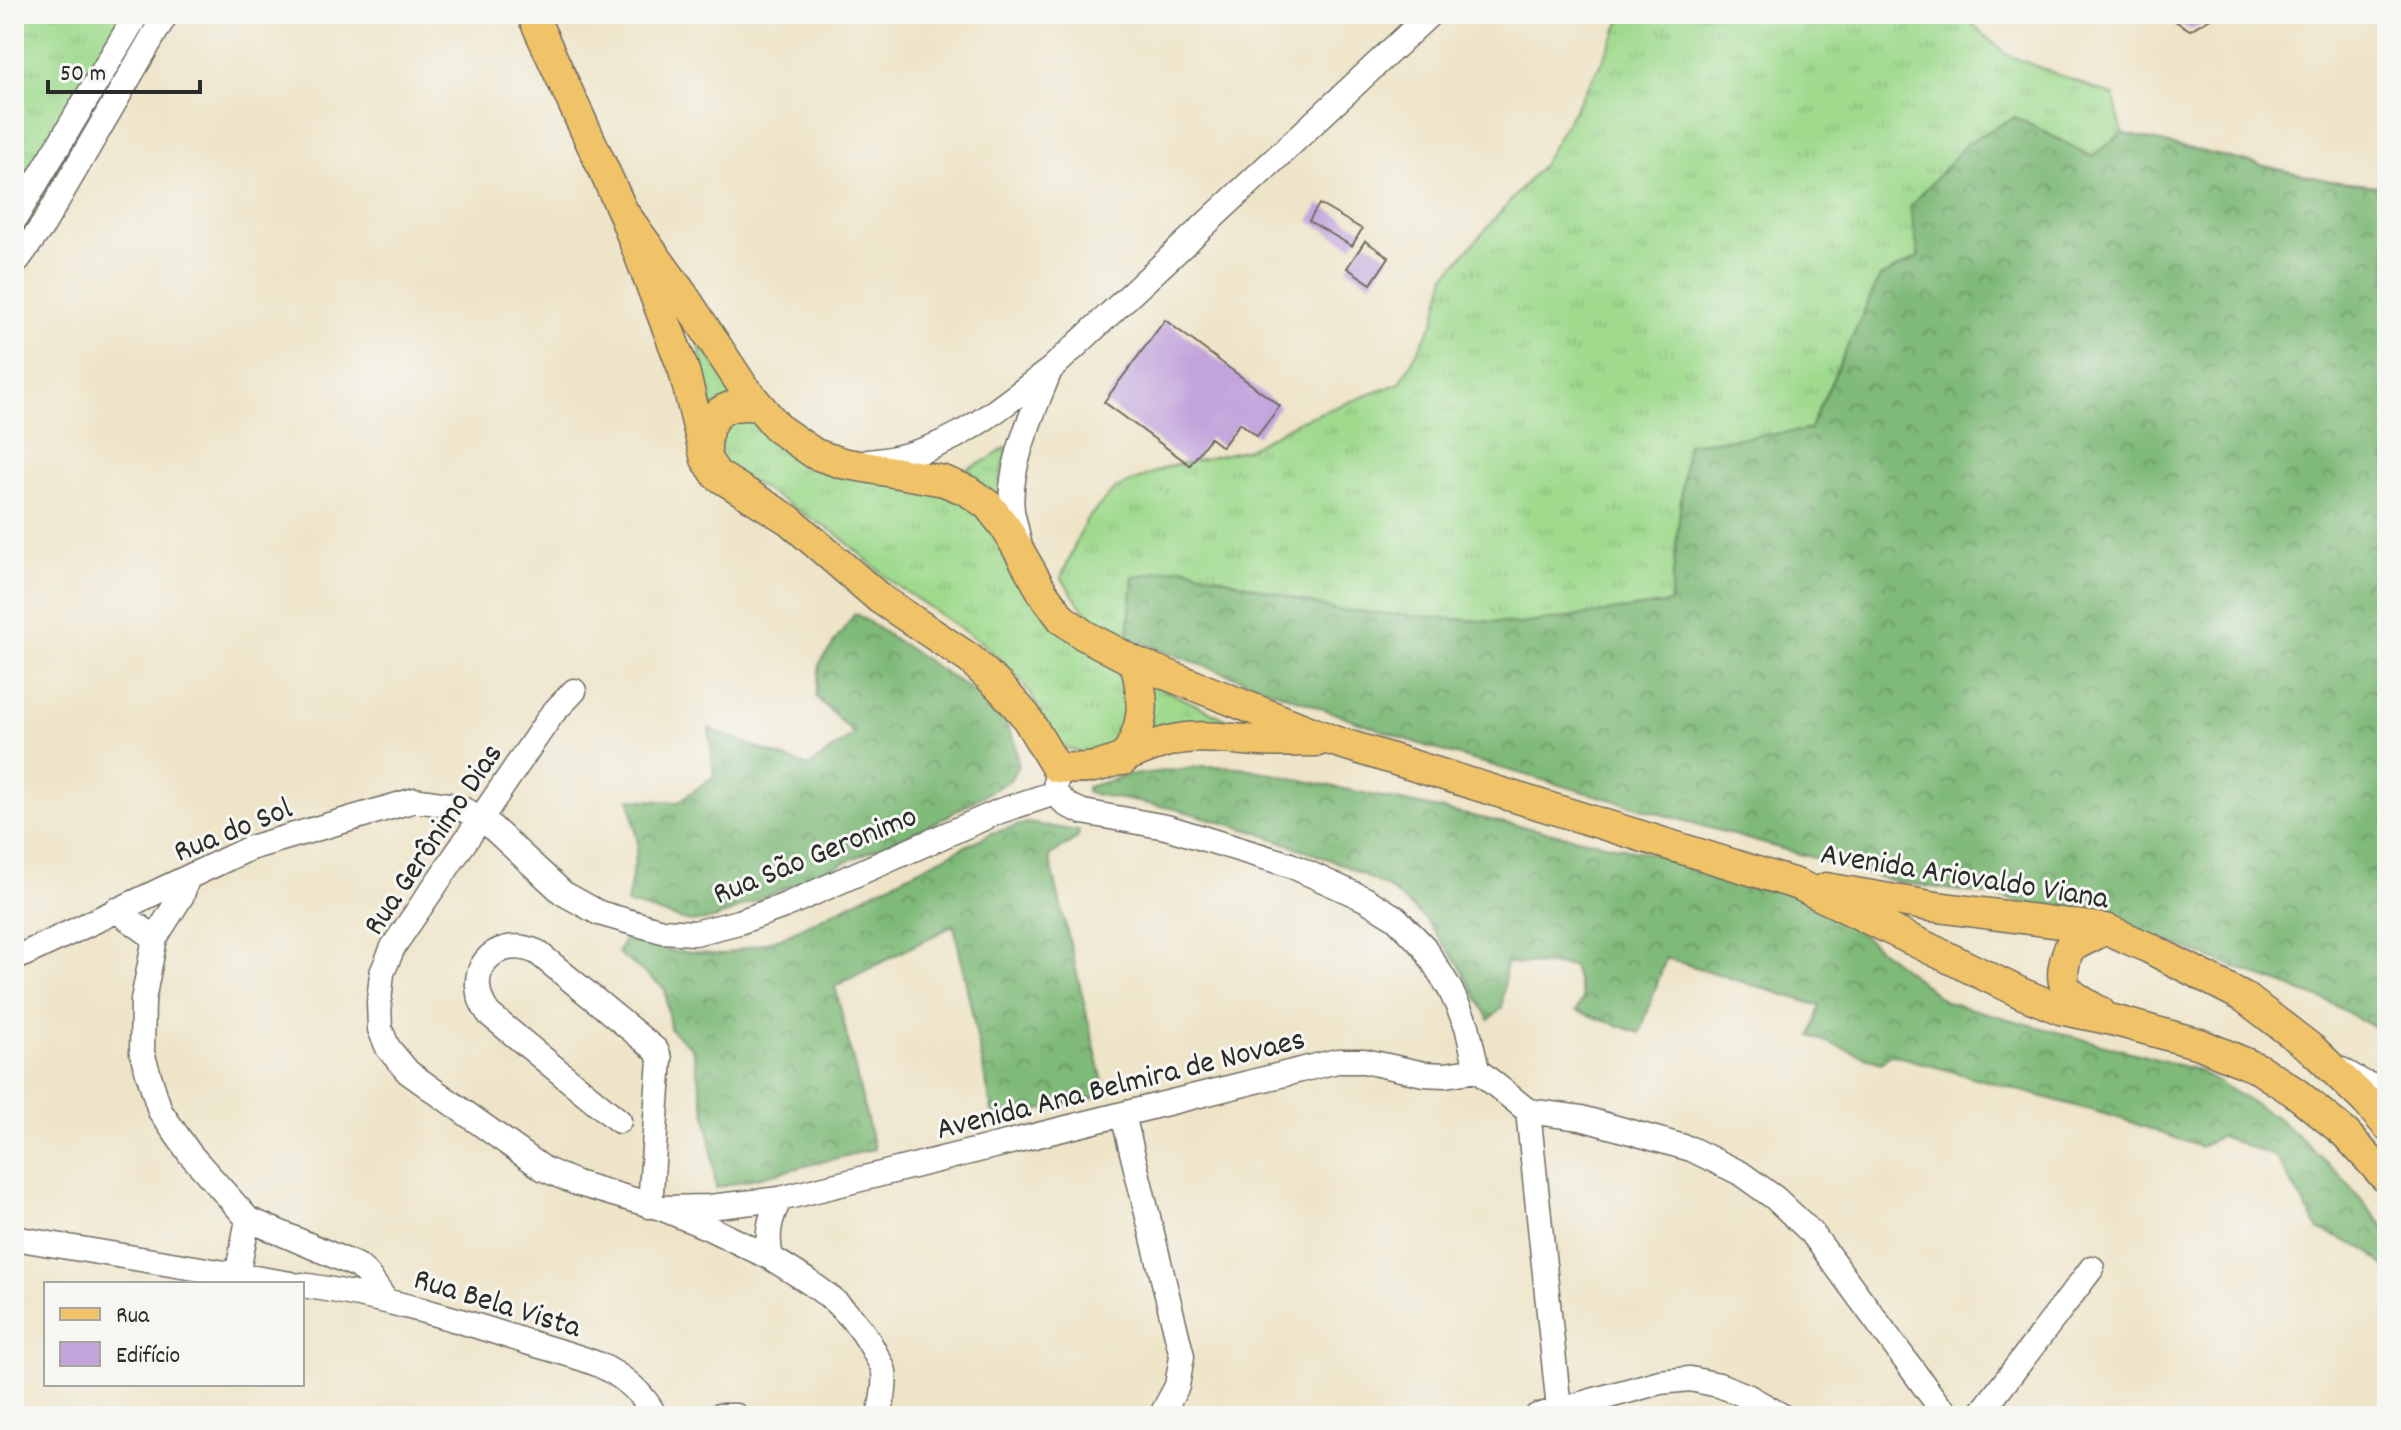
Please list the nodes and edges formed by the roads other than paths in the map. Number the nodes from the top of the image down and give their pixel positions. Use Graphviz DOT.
graph roads {
  1 [pos="137,14"];
  2 [pos="166,14"];
  3 [pos="532,14"];
  4 [pos="1430,14"];
  5 [pos="623,212"];
  6 [pos="14,220"];
  7 [pos="14,265"];
  8 [pos="1051,369"];
  9 [pos="759,406"];
  10 [pos="706,459"];
  11 [pos="849,464"];
  12 [pos="1023,556"];
  13 [pos="1135,662"];
  14 [pos="574,691"];
  15 [pos="1334,741"];
  16 [pos="1123,760"];
  17 [pos="1056,780"];
  18 [pos="483,819"];
  19 [pos="187,879"];
  20 [pos="1799,885"];
  21 [pos="116,910"];
  22 [pos="2106,929"];
  23 [pos="155,938"];
  24 [pos="14,959"];
  25 [pos="2113,1020"];
  26 [pos="2313,1050"];
  27 [pos="1477,1070"];
  28 [pos="2387,1091"];
  29 [pos="1528,1111"];
  30 [pos="1123,1115"];
  31 [pos="619,1121"];
  32 [pos="2387,1125"];
  33 [pos="2387,1179"];
  34 [pos="780,1199"];
  35 [pos="656,1207"];
  36 [pos="248,1219"];
  37 [pos="14,1238"];
  38 [pos="771,1258"];
  39 [pos="2092,1268"];
  40 [pos="237,1276"];
  41 [pos="278,1282"];
  42 [pos="304,1285"];
  43 [pos="386,1301"];
  44 [pos="1548,1412"];
  45 [pos="655,1416"];
  46 [pos="719,1416"];
  47 [pos="736,1416"];
  48 [pos="879,1416"];
  49 [pos="1161,1416"];
  50 [pos="1782,1416"];
  51 [pos="1950,1416"];
  52 [pos="1979,1416"];
  1 -- 6 [label="street"];
  2 -- 7 [label="street"];
  3 -- 5 [label="main road"];
  4 -- 8 [label="street"];
  5 -- 9 [label="main road"];
  5 -- 10 [label="main road"];
  8 -- 11 [label="street"];
  8 -- 12 [label="street"];
  9 -- 10 [label="main road"];
  9 -- 11 [label="main road"];
  10 -- 17 [label="main road"];
  11 -- 12 [label="main road"];
  12 -- 13 [label="main road"];
  13 -- 15 [label="main road"];
  13 -- 16 [label="main road"];
  14 -- 18 [label="street, Rua Gerônimo Dias"];
  15 -- 16 [label="main road"];
  15 -- 20 [label="main road"];
  16 -- 17 [label="main road"];
  17 -- 18 [label="street, Rua São Geronimo"];
  17 -- 27 [label="street"];
  18 -- 19 [label="street, Rua do Sol"];
  18 -- 35 [label="street, Rua Gerônimo Dias"];
  19 -- 21 [label="street, Rua do Sol"];
  19 -- 23 [label="street"];
  20 -- 22 [label="main road, Avenida Ariovaldo Viana"];
  20 -- 25 [label="main road, Avenida Ariovaldo Viana"];
  21 -- 23 [label="street"];
  21 -- 24 [label="street, Rua do Sol"];
  22 -- 25 [label="main road"];
  22 -- 26 [label="main road, Avenida Ariovaldo Viana"];
  23 -- 36 [label="street"];
  25 -- 33 [label="main road, Avenida Ariovaldo Viana"];
  26 -- 28 [label="street"];
  26 -- 32 [label="main road, Avenida Ariovaldo Viana"];
  27 -- 29 [label="street"];
  27 -- 30 [label="street, Avenida Ana Belmira de Novaes"];
  29 -- 44 [label="street"];
  29 -- 51 [label="street"];
  30 -- 34 [label="street, Avenida Ana Belmira de Novaes"];
  30 -- 49 [label="street"];
  31 -- 35 [label="street"];
  34 -- 35 [label="street, Avenida Ana Belmira de Novaes"];
  34 -- 38 [label="street"];
  35 -- 38 [label="street"];
  36 -- 40 [label="street"];
  36 -- 43 [label="street"];
  37 -- 40 [label="street"];
  38 -- 48 [label="street"];
  39 -- 52 [label="street"];
  40 -- 41 [label="street"];
  42 -- 43 [label="street, Rua Bela Vista"];
  43 -- 45 [label="street, Rua Bela Vista"];
  44 -- 50 [label="street"];
  46 -- 47 [label="street"];
}
